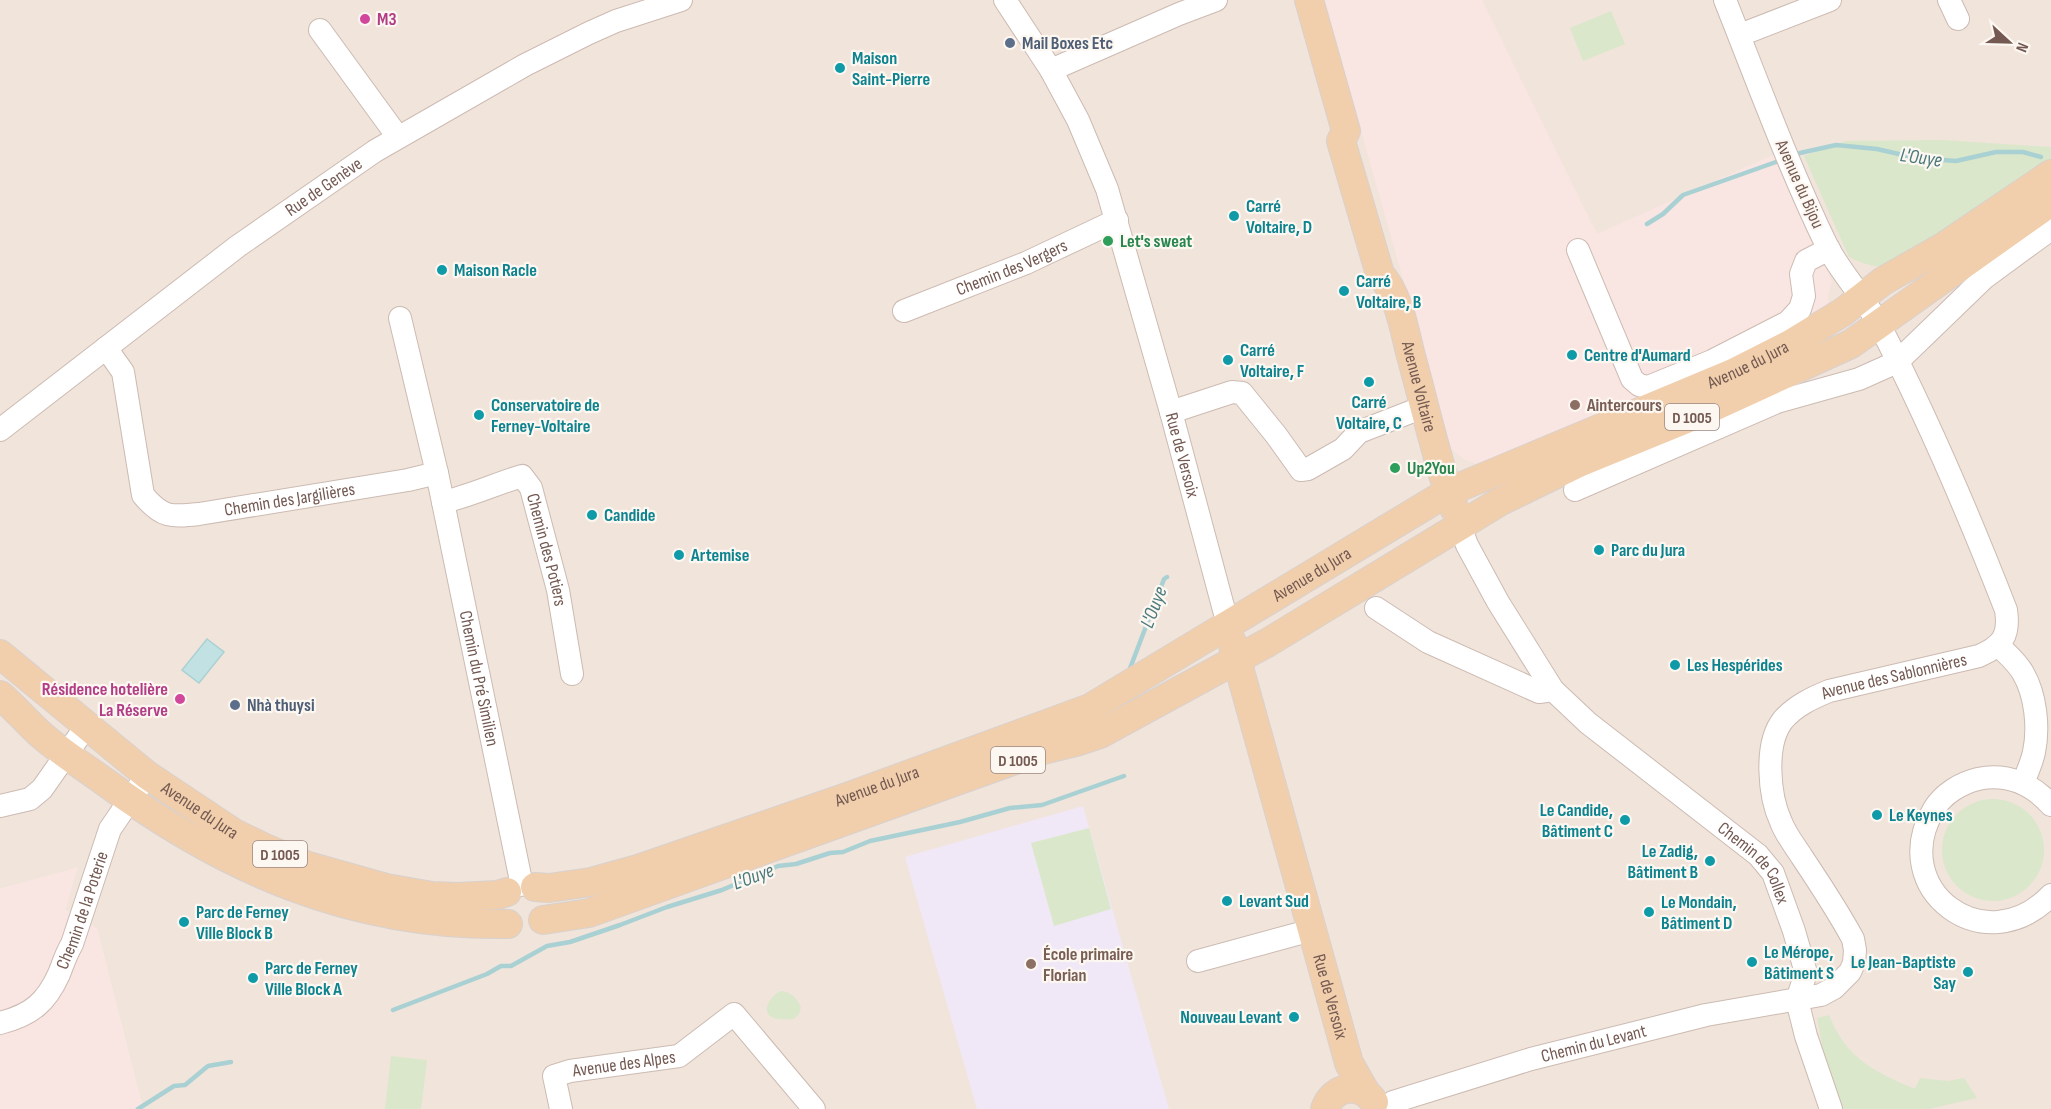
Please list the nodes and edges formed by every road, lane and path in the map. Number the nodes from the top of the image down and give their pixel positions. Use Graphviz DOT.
graph roads {
  1 [pos="681,0"];
  2 [pos="1005,0"];
  3 [pos="1216,0"];
  4 [pos="1309,0"];
  5 [pos="1725,0"];
  6 [pos="1830,0"];
  7 [pos="320,30"];
  8 [pos="1740,35"];
  9 [pos="1051,70"];
  10 [pos="398,137"];
  11 [pos="2051,174"];
  12 [pos="2051,202"];
  13 [pos="1117,220"];
  14 [pos="2051,229"];
  15 [pos="1829,249"];
  16 [pos="1578,250"];
  17 [pos="1860,298"];
  18 [pos="904,311"];
  19 [pos="400,318"];
  20 [pos="1879,324"];
  21 [pos="106,348"];
  22 [pos="1897,362"];
  23 [pos="1426,406"];
  24 [pos="1171,412"];
  25 [pos="0,430"];
  26 [pos="437,473"];
  27 [pos="1575,490"];
  28 [pos="1448,492"];
  29 [pos="442,501"];
  30 [pos="1460,526"];
  31 [pos="1376,608"];
  32 [pos="1228,626"];
  33 [pos="1998,645"];
  34 [pos="0,654"];
  35 [pos="1237,659"];
  36 [pos="572,674"];
  37 [pos="1553,690"];
  38 [pos="0,695"];
  39 [pos="87,725"];
  40 [pos="66,754"];
  41 [pos="147,775"];
  42 [pos="2023,783"];
  43 [pos="129,799"];
  44 [pos="2051,805"];
  45 [pos="0,806"];
  46 [pos="520,888"];
  47 [pos="2051,894"];
  48 [pos="543,920"];
  49 [pos="508,924"];
  50 [pos="1312,930"];
  51 [pos="1198,961"];
  52 [pos="1797,1000"];
  53 [pos="0,1023"];
  54 [pos="1349,1063"];
  55 [pos="1330,1101"];
  56 [pos="1379,1102"];
  57 [pos="561,1109"];
  58 [pos="814,1109"];
  59 [pos="1832,1109"];
  1 -- 10 [label="street, Rue de Genève"];
  2 -- 9 [label="street, Rue de Versoix"];
  3 -- 9 [label="street"];
  4 -- 23 [label="main road, Avenue Voltaire"];
  5 -- 8 [label="street, Avenue du Bijou"];
  6 -- 8 [label="street"];
  7 -- 10 [label="street"];
  8 -- 15 [label="street, Avenue du Bijou"];
  9 -- 13 [label="street, Rue de Versoix"];
  10 -- 21 [label="street, Rue de Genève"];
  11 -- 17 [label="main road, Avenue du Jura / D 1005"];
  12 -- 20 [label="main road, Avenue du Jura / D 1005"];
  13 -- 18 [label="street, Chemin des Vergers"];
  13 -- 24 [label="street, Rue de Versoix"];
  14 -- 22 [label="street"];
  15 -- 16 [label="street"];
  15 -- 17 [label="street, Avenue du Bijou"];
  17 -- 20 [label="street, Avenue du Bijou"];
  17 -- 28 [label="main road, Avenue du Jura / D 1005"];
  19 -- 26 [label="street"];
  20 -- 22 [label="street"];
  20 -- 30 [label="main road, Avenue du Jura / D 1005"];
  21 -- 25 [label="street, Rue de Genève"];
  21 -- 26 [label="street, Chemin des Jargilières"];
  22 -- 27 [label="street"];
  22 -- 33 [label="street"];
  23 -- 24 [label="street"];
  23 -- 28 [label="main road, Avenue Voltaire"];
  24 -- 32 [label="street, Rue de Versoix"];
  26 -- 29 [label="street, Chemin du Pré Similien"];
  28 -- 30 [label="main road, Avenue Voltaire"];
  28 -- 32 [label="main road, Avenue du Jura / D 1005"];
  29 -- 36 [label="street, Chemin des Potiers"];
  29 -- 46 [label="street, Chemin du Pré Similien"];
  30 -- 35 [label="main road, Avenue du Jura / D 1005"];
  30 -- 37 [label="street, Chemin de Collex"];
  31 -- 37 [label="street"];
  32 -- 35 [label="main road, Rue de Versoix"];
  32 -- 46 [label="main road, Avenue du Jura / D 1005"];
  33 -- 42 [label="street"];
  33 -- 52 [label="street, Avenue des Sablonnières"];
  34 -- 39 [label="main road, Avenue du Jura / D 1005"];
  35 -- 48 [label="main road, Avenue du Jura / D 1005"];
  35 -- 50 [label="main road, Rue de Versoix"];
  37 -- 52 [label="street, Chemin de Collex"];
  38 -- 40 [label="main road, Avenue du Jura / D 1005"];
  39 -- 40 [label="street"];
  39 -- 41 [label="main road, Avenue du Jura / D 1005"];
  40 -- 43 [label="main road, Avenue du Jura / D 1005"];
  40 -- 45 [label="street"];
  41 -- 43 [label="street, Chemin de la Poterie"];
  41 -- 46 [label="main road, Avenue du Jura / D 1005"];
  42 -- 44 [label="street"];
  42 -- 47 [label="street"];
  43 -- 49 [label="main road, Avenue du Jura / D 1005"];
  43 -- 53 [label="street, Chemin de la Poterie"];
  46 -- 48 [label="main road"];
  46 -- 49 [label="main road"];
  48 -- 49 [label="main road, D 1005"];
  50 -- 51 [label="street, Rue de Versoix"];
  50 -- 54 [label="main road, Rue de Versoix"];
  52 -- 56 [label="street, Chemin du Levant"];
  52 -- 59 [label="street"];
  54 -- 55 [label="main road, Rue de Versoix"];
  54 -- 56 [label="main road, Rue de Versoix"];
  55 -- 56 [label="main road"];
  57 -- 58 [label="street, Avenue des Alpes"];
}
